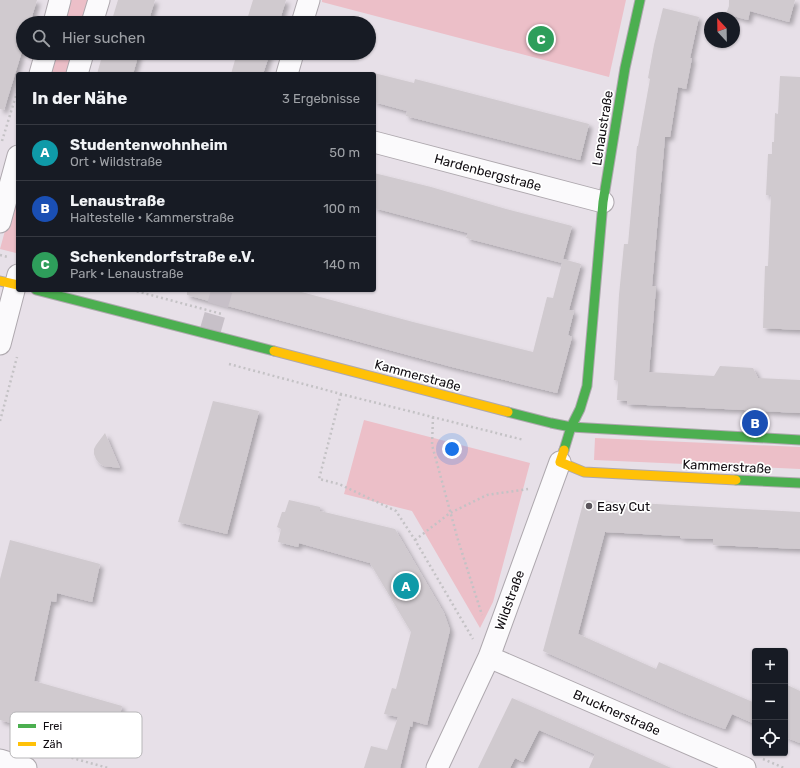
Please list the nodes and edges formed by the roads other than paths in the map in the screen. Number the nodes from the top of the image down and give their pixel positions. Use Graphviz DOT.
graph roads {
  1 [pos="60,0"];
  2 [pos="99,0"];
  3 [pos="309,0"];
  4 [pos="640,0"];
  5 [pos="56,16"];
  6 [pos="94,16"];
  7 [pos="304,16"];
  8 [pos="44,60"];
  9 [pos="81,60"];
  10 [pos="291,60"];
  11 [pos="41,72"];
  12 [pos="78,72"];
  13 [pos="288,72"];
  14 [pos="376,143"];
  15 [pos="16,163"];
  16 [pos="603,202"];
  17 [pos="0,222"];
  18 [pos="13,281"];
  19 [pos="44,292"];
  20 [pos="0,344"];
  21 [pos="571,427"];
  22 [pos="800,440"];
  23 [pos="560,462"];
  24 [pos="800,483"];
  25 [pos="489,656"];
  26 [pos="0,760"];
  27 [pos="26,768"];
  28 [pos="437,768"];
  29 [pos="745,768"];
  1 -- 5 [label="street"];
  2 -- 6 [label="street"];
  3 -- 7 [label="street"];
  4 -- 16 [label="street, Lenaustraße"];
  8 -- 11 [label="street"];
  9 -- 12 [label="street"];
  10 -- 13 [label="street"];
  14 -- 16 [label="street, Hardenbergstraße"];
  15 -- 17 [label="street"];
  16 -- 21 [label="street, Lenaustraße"];
  18 -- 20 [label="street"];
  19 -- 21 [label="street, Kammerstraße"];
  21 -- 22 [label="street, Kammerstraße"];
  21 -- 23 [label="street, Wildstraße"];
  23 -- 24 [label="street, Kammerstraße"];
  23 -- 25 [label="street, Wildstraße"];
  25 -- 28 [label="street, Wildstraße"];
  25 -- 29 [label="street, Brucknerstraße"];
  26 -- 27 [label="street"];
}
